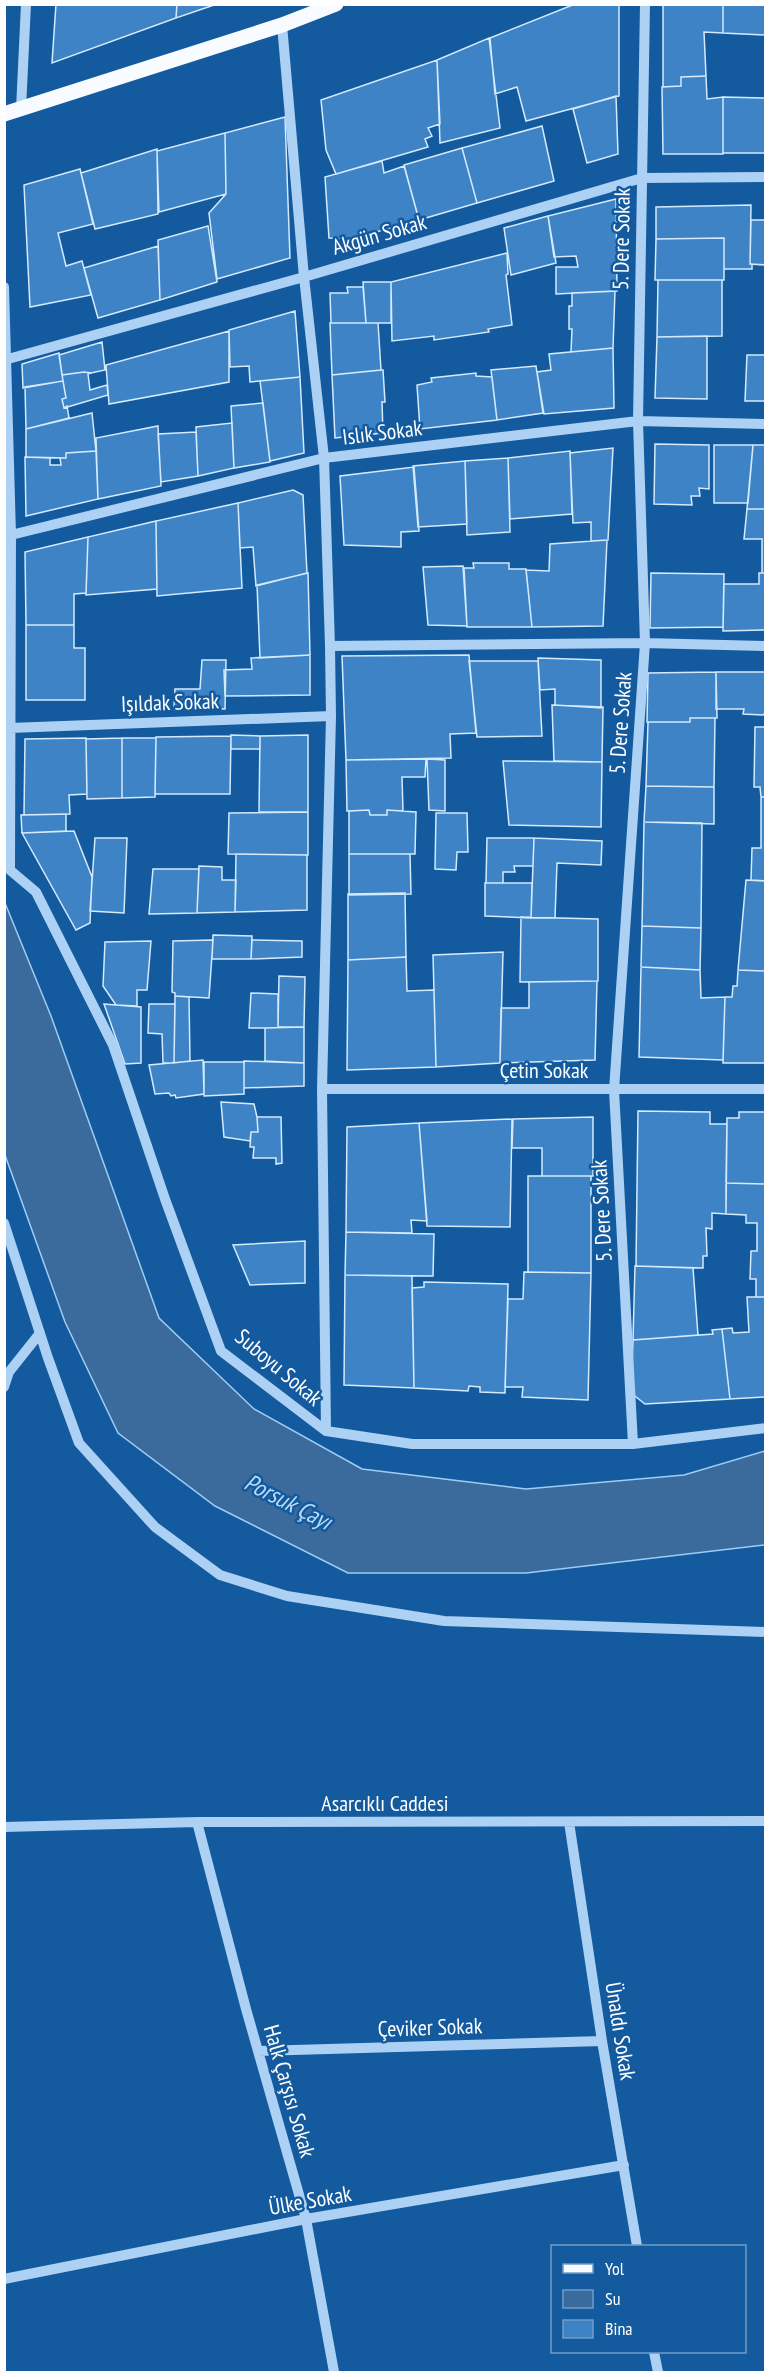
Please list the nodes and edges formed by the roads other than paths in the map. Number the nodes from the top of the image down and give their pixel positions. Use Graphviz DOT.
graph roads {
  1 [pos="26,4"];
  2 [pos="336,4"];
  3 [pos="645,4"];
  4 [pos="282,25"];
  5 [pos="21,109"];
  6 [pos="4,114"];
  7 [pos="765,177"];
  8 [pos="642,178"];
  9 [pos="304,277"];
  10 [pos="4,287"];
  11 [pos="8,359"];
  12 [pos="638,421"];
  13 [pos="765,424"];
  14 [pos="324,459"];
  15 [pos="11,535"];
  16 [pos="645,643"];
  17 [pos="330,646"];
  18 [pos="765,646"];
  19 [pos="331,716"];
  20 [pos="10,728"];
  21 [pos="7,867"];
  22 [pos="322,1089"];
  23 [pos="765,1089"];
  24 [pos="614,1090"];
  25 [pos="4,1223"];
  26 [pos="39,1333"];
  27 [pos="4,1387"];
  28 [pos="765,1428"];
  29 [pos="326,1431"];
  30 [pos="633,1444"];
  31 [pos="765,1632"];
  32 [pos="765,1821"];
  33 [pos="196,1822"];
  34 [pos="569,1822"];
  35 [pos="4,1827"];
  36 [pos="602,2041"];
  37 [pos="259,2051"];
  38 [pos="624,2165"];
  39 [pos="306,2219"];
  40 [pos="637,2245"];
  41 [pos="4,2279"];
  42 [pos="654,2353"];
  43 [pos="334,2373"];
  44 [pos="658,2373"];
  1 -- 5 [label="street"];
  2 -- 4 [label="main road"];
  3 -- 8 [label="street, 5. Dere Sokak"];
  4 -- 5 [label="main road"];
  4 -- 9 [label="street"];
  5 -- 6 [label="main road"];
  7 -- 8 [label="street, Akgün Sokak"];
  8 -- 9 [label="street, Akgün Sokak"];
  8 -- 12 [label="street, 5. Dere Sokak"];
  9 -- 11 [label="street, Akgün Sokak"];
  9 -- 14 [label="street"];
  10 -- 11 [label="street"];
  11 -- 15 [label="street"];
  12 -- 13 [label="street, Islık Sokak"];
  12 -- 14 [label="street, Islık Sokak"];
  12 -- 16 [label="street, 5. Dere Sokak"];
  14 -- 15 [label="street, Islık Sokak"];
  14 -- 17 [label="street"];
  15 -- 20 [label="street"];
  16 -- 17 [label="street"];
  16 -- 18 [label="street"];
  16 -- 24 [label="street, 5. Dere Sokak"];
  17 -- 19 [label="street"];
  19 -- 20 [label="street, Işıldak Sokak"];
  19 -- 22 [label="street"];
  20 -- 21 [label="street"];
  21 -- 29 [label="street, Suboyu Sokak"];
  22 -- 24 [label="street, Çetin Sokak"];
  22 -- 29 [label="street"];
  23 -- 24 [label="street, Çetin Sokak"];
  24 -- 30 [label="street, 5. Dere Sokak"];
  25 -- 26 [label="street"];
  26 -- 27 [label="street"];
  26 -- 31 [label="street"];
  28 -- 30 [label="street, Suboyu Sokak"];
  29 -- 30 [label="street, Suboyu Sokak"];
  32 -- 34 [label="street, Asarcıklı Caddesi"];
  33 -- 34 [label="street, Asarcıklı Caddesi"];
  33 -- 35 [label="street, Asarcıklı Caddesi"];
  33 -- 37 [label="street, Halk Çarşısı Sokak"];
  34 -- 36 [label="street, Ünaldı Sokak"];
  36 -- 37 [label="street, Çeviker Sokak"];
  36 -- 38 [label="street, Ünaldı Sokak"];
  37 -- 39 [label="street, Halk Çarşısı Sokak"];
  38 -- 39 [label="street, Ülke Sokak"];
  38 -- 40 [label="street, Ünaldı Sokak"];
  39 -- 41 [label="street, Ülke Sokak"];
  39 -- 43 [label="street, Halk Çarşısı Sokak"];
  42 -- 44 [label="street"];
}
